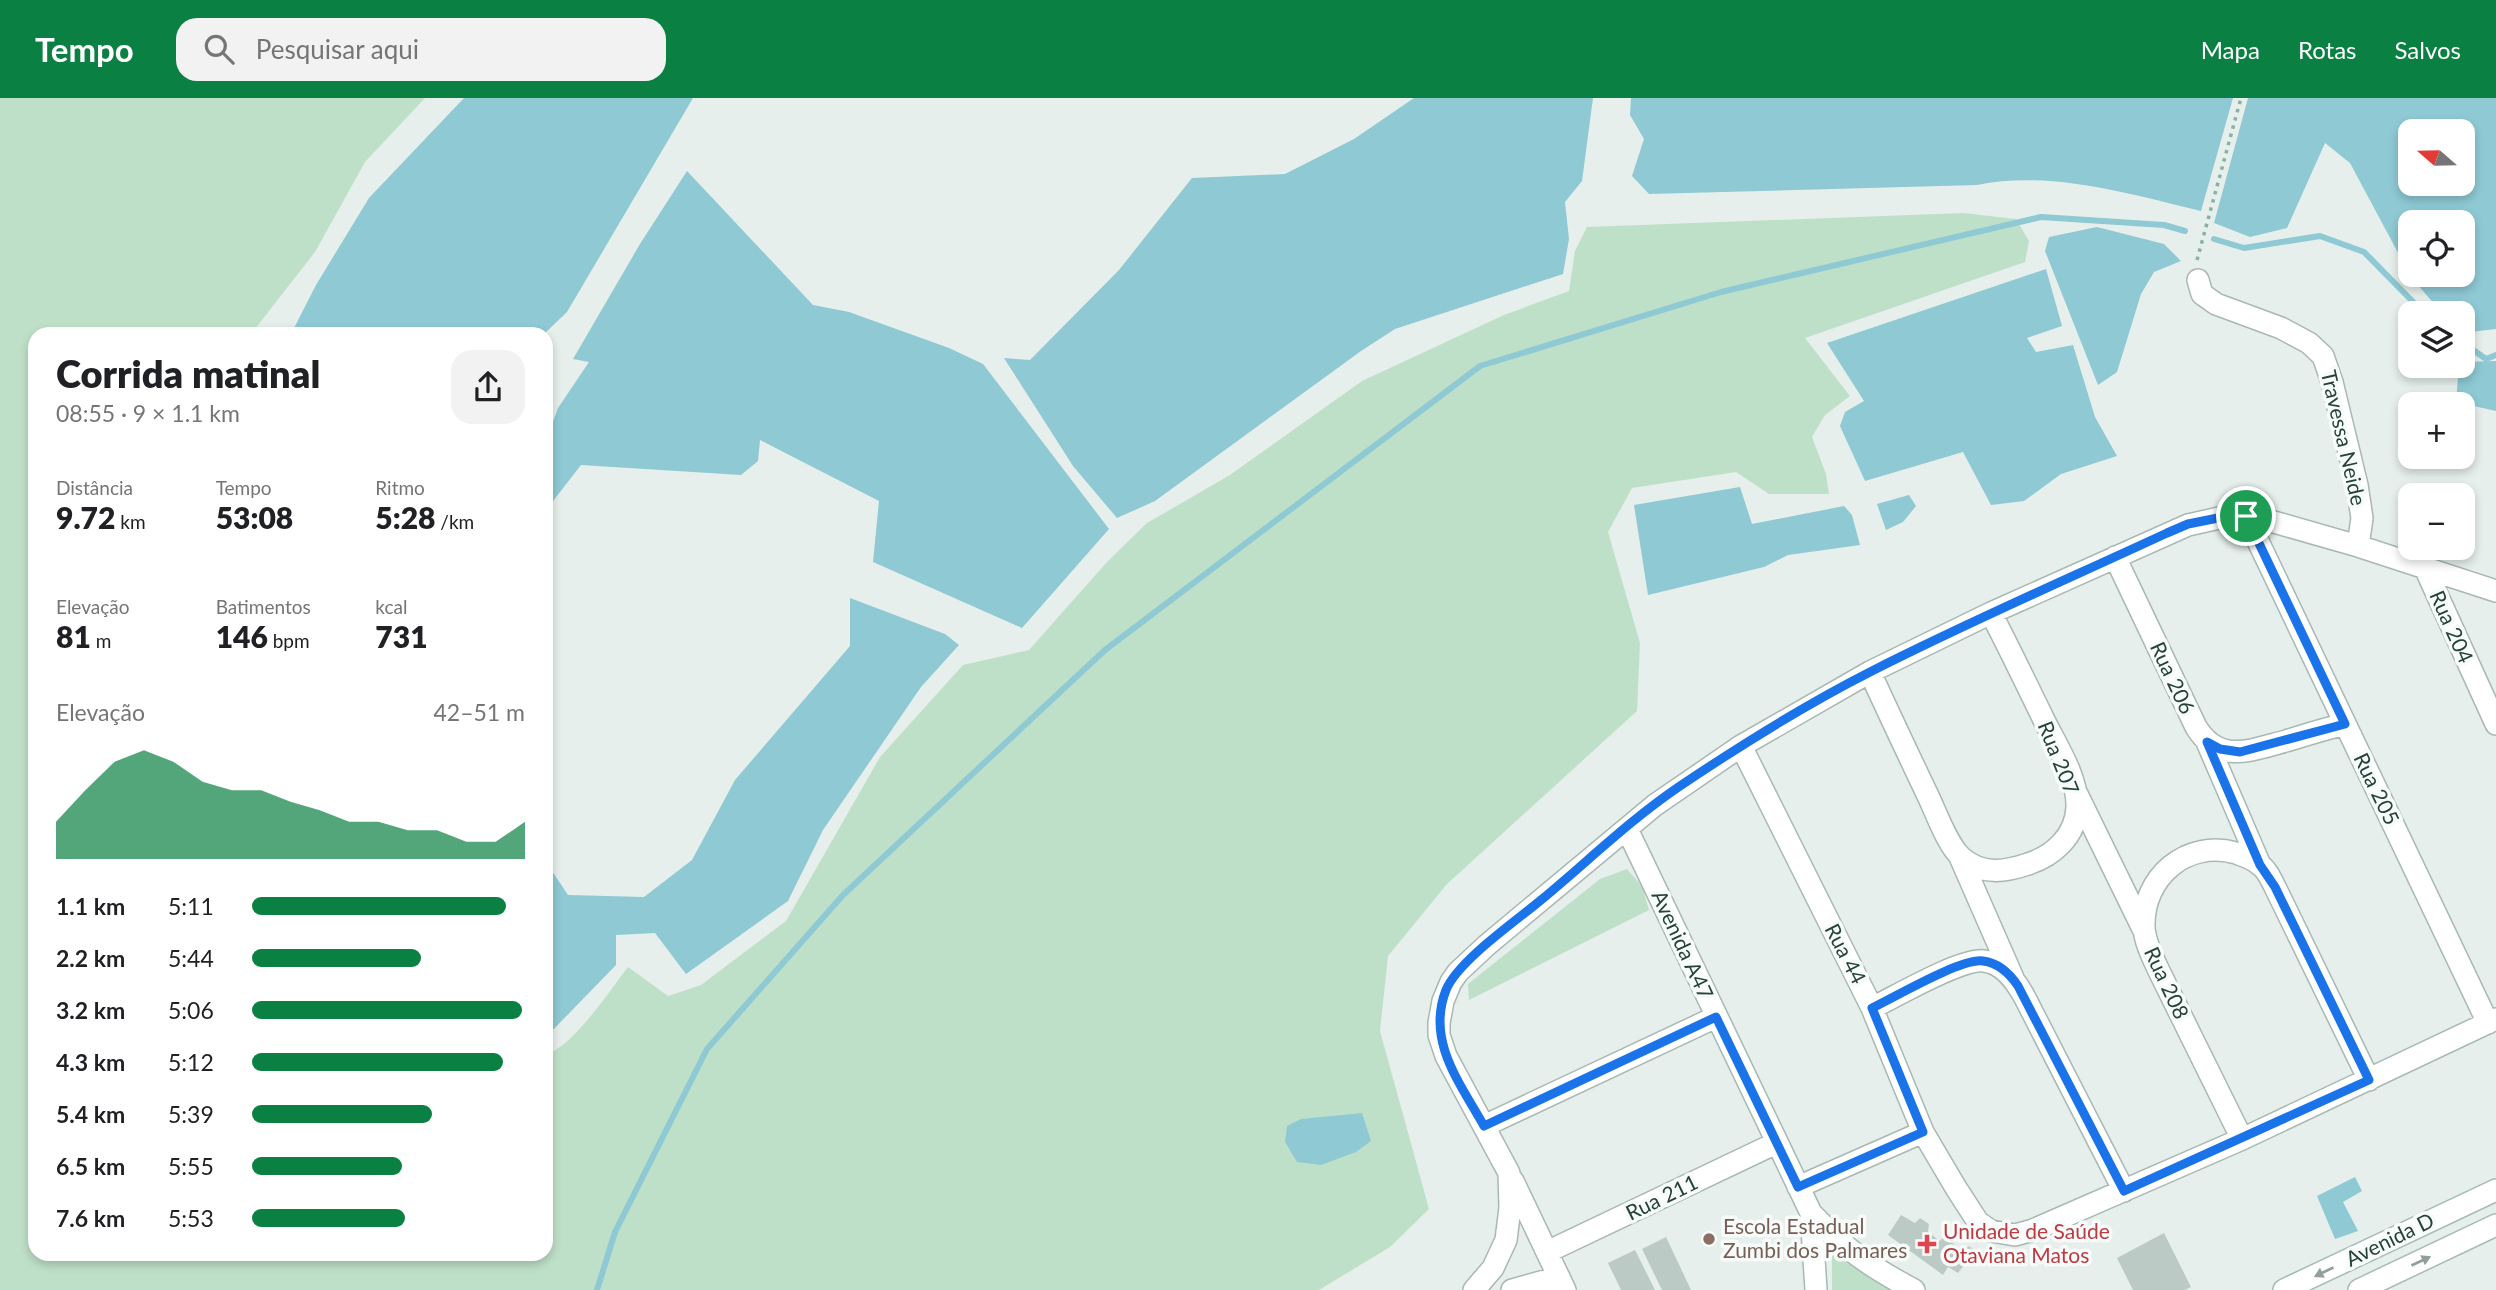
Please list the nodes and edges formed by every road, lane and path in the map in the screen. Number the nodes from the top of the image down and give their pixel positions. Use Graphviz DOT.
graph roads {
  1 [pos="2241,98"];
  2 [pos="2198,280"];
  3 [pos="2246,516"];
  4 [pos="2358,546"];
  5 [pos="2115,557"];
  6 [pos="2425,568"];
  7 [pos="2496,591"];
  8 [pos="1991,613"];
  9 [pos="1870,672"];
  10 [pos="2345,724"];
  11 [pos="2496,724"];
  12 [pos="2207,742"];
  13 [pos="1741,746"];
  14 [pos="2076,791"];
  15 [pos="1627,829"];
  16 [pos="1961,857"];
  17 [pos="2260,865"];
  18 [pos="2144,931"];
  19 [pos="2014,979"];
  20 [pos="1872,1008"];
  21 [pos="1716,1017"];
  22 [pos="2492,1021"];
  23 [pos="2369,1080"];
  24 [pos="1484,1126"];
  25 [pos="1923,1132"];
  26 [pos="2242,1139"];
  27 [pos="1776,1143"];
  28 [pos="1508,1173"];
  29 [pos="1798,1187"];
  30 [pos="2496,1190"];
  31 [pos="2124,1191"];
  32 [pos="1811,1213"];
  33 [pos="2496,1225"];
  34 [pos="1547,1252"];
  35 [pos="1562,1283"];
  36 [pos="1474,1290"];
  37 [pos="1511,1290"];
  38 [pos="1816,1290"];
  39 [pos="1914,1290"];
  40 [pos="2284,1290"];
  41 [pos="2359,1290"];
  1 -- 2 [label="path"];
  2 -- 4 [label="street, Travessa Neide"];
  3 -- 4 [label="street"];
  3 -- 5 [label="street"];
  3 -- 10 [label="street, Rua 205"];
  4 -- 6 [label="street"];
  5 -- 8 [label="street"];
  5 -- 12 [label="street, Rua 206"];
  6 -- 7 [label="street"];
  6 -- 11 [label="street, Rua 204"];
  8 -- 9 [label="street"];
  8 -- 14 [label="street, Rua 207"];
  9 -- 13 [label="street"];
  9 -- 16 [label="street"];
  10 -- 12 [label="street"];
  10 -- 22 [label="street, Rua 205"];
  12 -- 17 [label="street, Rua 206"];
  13 -- 15 [label="street"];
  13 -- 20 [label="street, Rua 44"];
  14 -- 16 [label="street, Rua 207"];
  14 -- 18 [label="street"];
  15 -- 21 [label="street, Avenida A47"];
  15 -- 24 [label="street"];
  16 -- 19 [label="street"];
  17 -- 18 [label="street, Rua 208"];
  17 -- 23 [label="street"];
  18 -- 26 [label="street, Rua 208"];
  19 -- 20 [label="street"];
  19 -- 31 [label="street"];
  20 -- 25 [label="street, Rua 44"];
  21 -- 24 [label="street"];
  21 -- 27 [label="street, Avenida A47"];
  22 -- 23 [label="street, Rua 44"];
  23 -- 26 [label="street, Rua 44"];
  24 -- 28 [label="street"];
  25 -- 29 [label="street"];
  25 -- 31 [label="street, Rua 44"];
  26 -- 31 [label="street, Rua 44"];
  27 -- 29 [label="street, Avenida A47"];
  27 -- 34 [label="street, Rua 211"];
  28 -- 34 [label="street"];
  28 -- 36 [label="street"];
  29 -- 32 [label="street, Avenida A47"];
  30 -- 40 [label="street, Avenida D, one-way"];
  32 -- 38 [label="street, Avenida A47"];
  32 -- 39 [label="street, Avenida A47"];
  41 -- 33 [label="street, Avenida D, one-way"];
  34 -- 35 [label="street"];
  35 -- 37 [label="street"];
}
